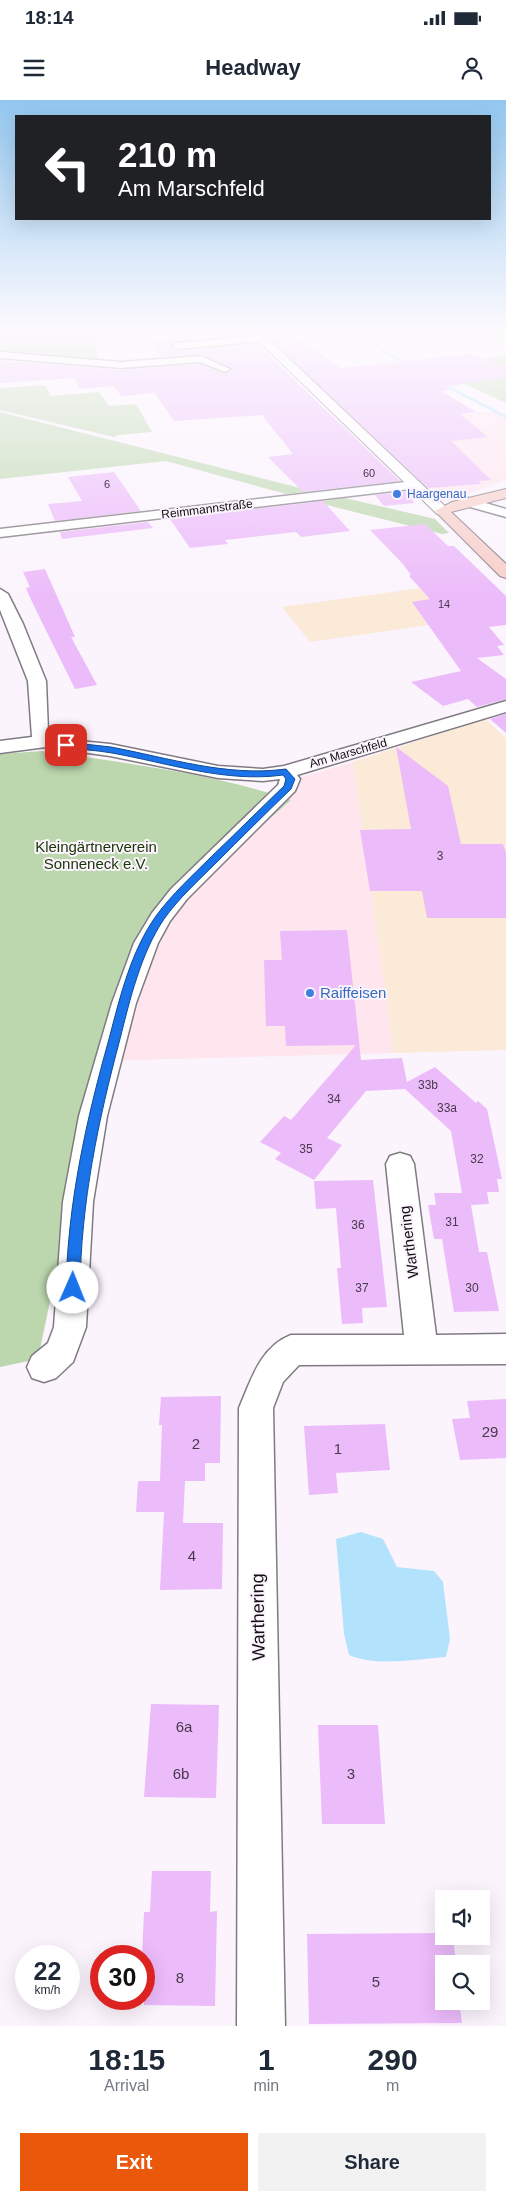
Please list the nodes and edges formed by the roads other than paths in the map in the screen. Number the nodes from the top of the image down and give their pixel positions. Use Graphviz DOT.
graph roads {
  1 [pos="347,421"];
  2 [pos="414,485"];
  3 [pos="506,493"];
  4 [pos="476,503"];
  5 [pos="442,511"];
  6 [pos="506,513"];
  7 [pos="0,532"];
  8 [pos="506,573"];
  9 [pos="0,594"];
  10 [pos="506,706"];
  11 [pos="48,741"];
  12 [pos="0,748"];
  13 [pos="286,772"];
  14 [pos="400,1164"];
  15 [pos="422,1349"];
  16 [pos="506,1349"];
  17 [pos="44,1367"];
  18 [pos="261,2026"];
  1 -- 2 [label="street"];
  2 -- 5 [label="street"];
  2 -- 7 [label="street, Reimmannstraße"];
  3 -- 4 [label="main road"];
  4 -- 5 [label="main road"];
  4 -- 6 [label="street"];
  5 -- 8 [label="main road"];
  9 -- 11 [label="street"];
  10 -- 13 [label="street, Am Marschfeld"];
  11 -- 12 [label="street, Am Marschfeld"];
  11 -- 13 [label="street, Am Marschfeld"];
  13 -- 17 [label="street"];
  14 -- 15 [label="street, Warthering"];
  15 -- 16 [label="street, Warthering"];
  15 -- 18 [label="street, Warthering"];
}
